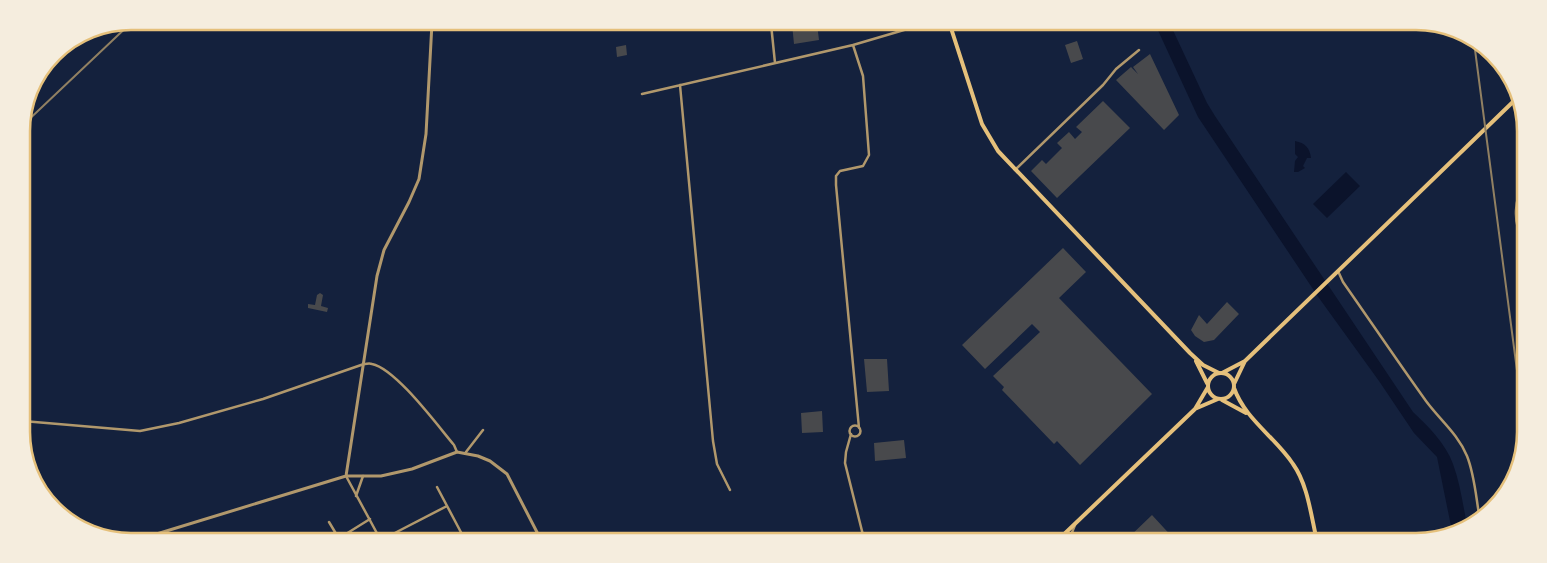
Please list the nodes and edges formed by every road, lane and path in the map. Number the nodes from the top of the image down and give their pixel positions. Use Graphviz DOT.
graph roads {
  1 [pos="432,30"];
  2 [pos="771,30"];
  3 [pos="904,30"];
  4 [pos="952,30"];
  5 [pos="853,45"];
  6 [pos="1139,50"];
  7 [pos="774,63"];
  8 [pos="680,85"];
  9 [pos="642,94"];
  10 [pos="1513,101"];
  11 [pos="1015,170"];
  12 [pos="1517,200"];
  13 [pos="1517,221"];
  14 [pos="1338,271"];
  15 [pos="1194,357"];
  16 [pos="1244,361"];
  17 [pos="364,364"];
  18 [pos="1220,373"];
  19 [pos="1208,386"];
  20 [pos="1234,386"];
  21 [pos="1220,400"];
  22 [pos="1195,409"];
  23 [pos="1248,414"];
  24 [pos="30,422"];
  25 [pos="858,422"];
  26 [pos="855,426"];
  27 [pos="859,428"];
  28 [pos="483,430"];
  29 [pos="851,434"];
  30 [pos="856,436"];
  31 [pos="848,443"];
  32 [pos="457,452"];
  33 [pos="466,452"];
  34 [pos="346,476"];
  35 [pos="363,476"];
  36 [pos="437,488"];
  37 [pos="730,490"];
  38 [pos="355,494"];
  39 [pos="447,506"];
  40 [pos="1479,512"];
  41 [pos="370,519"];
  42 [pos="329,522"];
  43 [pos="1075,523"];
  44 [pos="160,533"];
  45 [pos="336,533"];
  46 [pos="346,533"];
  47 [pos="377,533"];
  48 [pos="395,533"];
  49 [pos="461,533"];
  50 [pos="538,533"];
  51 [pos="862,533"];
  52 [pos="1065,533"];
  53 [pos="1071,533"];
  54 [pos="1314,533"];
  1 -- 17 [label="street"];
  2 -- 7 [label="street"];
  3 -- 5 [label="street"];
  4 -- 11 [label="main road"];
  5 -- 7 [label="street"];
  5 -- 25 [label="street"];
  6 -- 11 [label="street"];
  7 -- 8 [label="street"];
  8 -- 9 [label="street"];
  8 -- 37 [label="street"];
  10 -- 14 [label="main road"];
  11 -- 15 [label="main road"];
  12 -- 13 [label="street"];
  14 -- 16 [label="main road"];
  14 -- 40 [label="street"];
  15 -- 18 [label="main road"];
  15 -- 19 [label="main road"];
  16 -- 18 [label="main road"];
  16 -- 20 [label="main road"];
  17 -- 24 [label="street"];
  17 -- 32 [label="street"];
  17 -- 34 [label="street"];
  18 -- 19 [label="main road"];
  18 -- 20 [label="main road"];
  19 -- 21 [label="main road"];
  19 -- 22 [label="main road"];
  20 -- 21 [label="main road"];
  20 -- 23 [label="main road"];
  21 -- 22 [label="main road"];
  21 -- 23 [label="main road"];
  22 -- 43 [label="main road"];
  23 -- 54 [label="main road"];
  25 -- 26 [label="street"];
  25 -- 27 [label="street"];
  26 -- 27 [label="street"];
  26 -- 29 [label="street"];
  27 -- 30 [label="street"];
  28 -- 33 [label="street"];
  29 -- 30 [label="street"];
  29 -- 31 [label="street"];
  30 -- 31 [label="street"];
  31 -- 51 [label="street"];
  32 -- 33 [label="street"];
  32 -- 35 [label="street"];
  33 -- 50 [label="street"];
  34 -- 35 [label="street"];
  34 -- 38 [label="street"];
  34 -- 44 [label="street"];
  35 -- 38 [label="street"];
  36 -- 39 [label="street"];
  38 -- 41 [label="street"];
  39 -- 48 [label="street"];
  39 -- 49 [label="street"];
  41 -- 46 [label="street"];
  41 -- 47 [label="street"];
  42 -- 45 [label="street"];
  43 -- 52 [label="main road"];
  43 -- 53 [label="street"];
}
